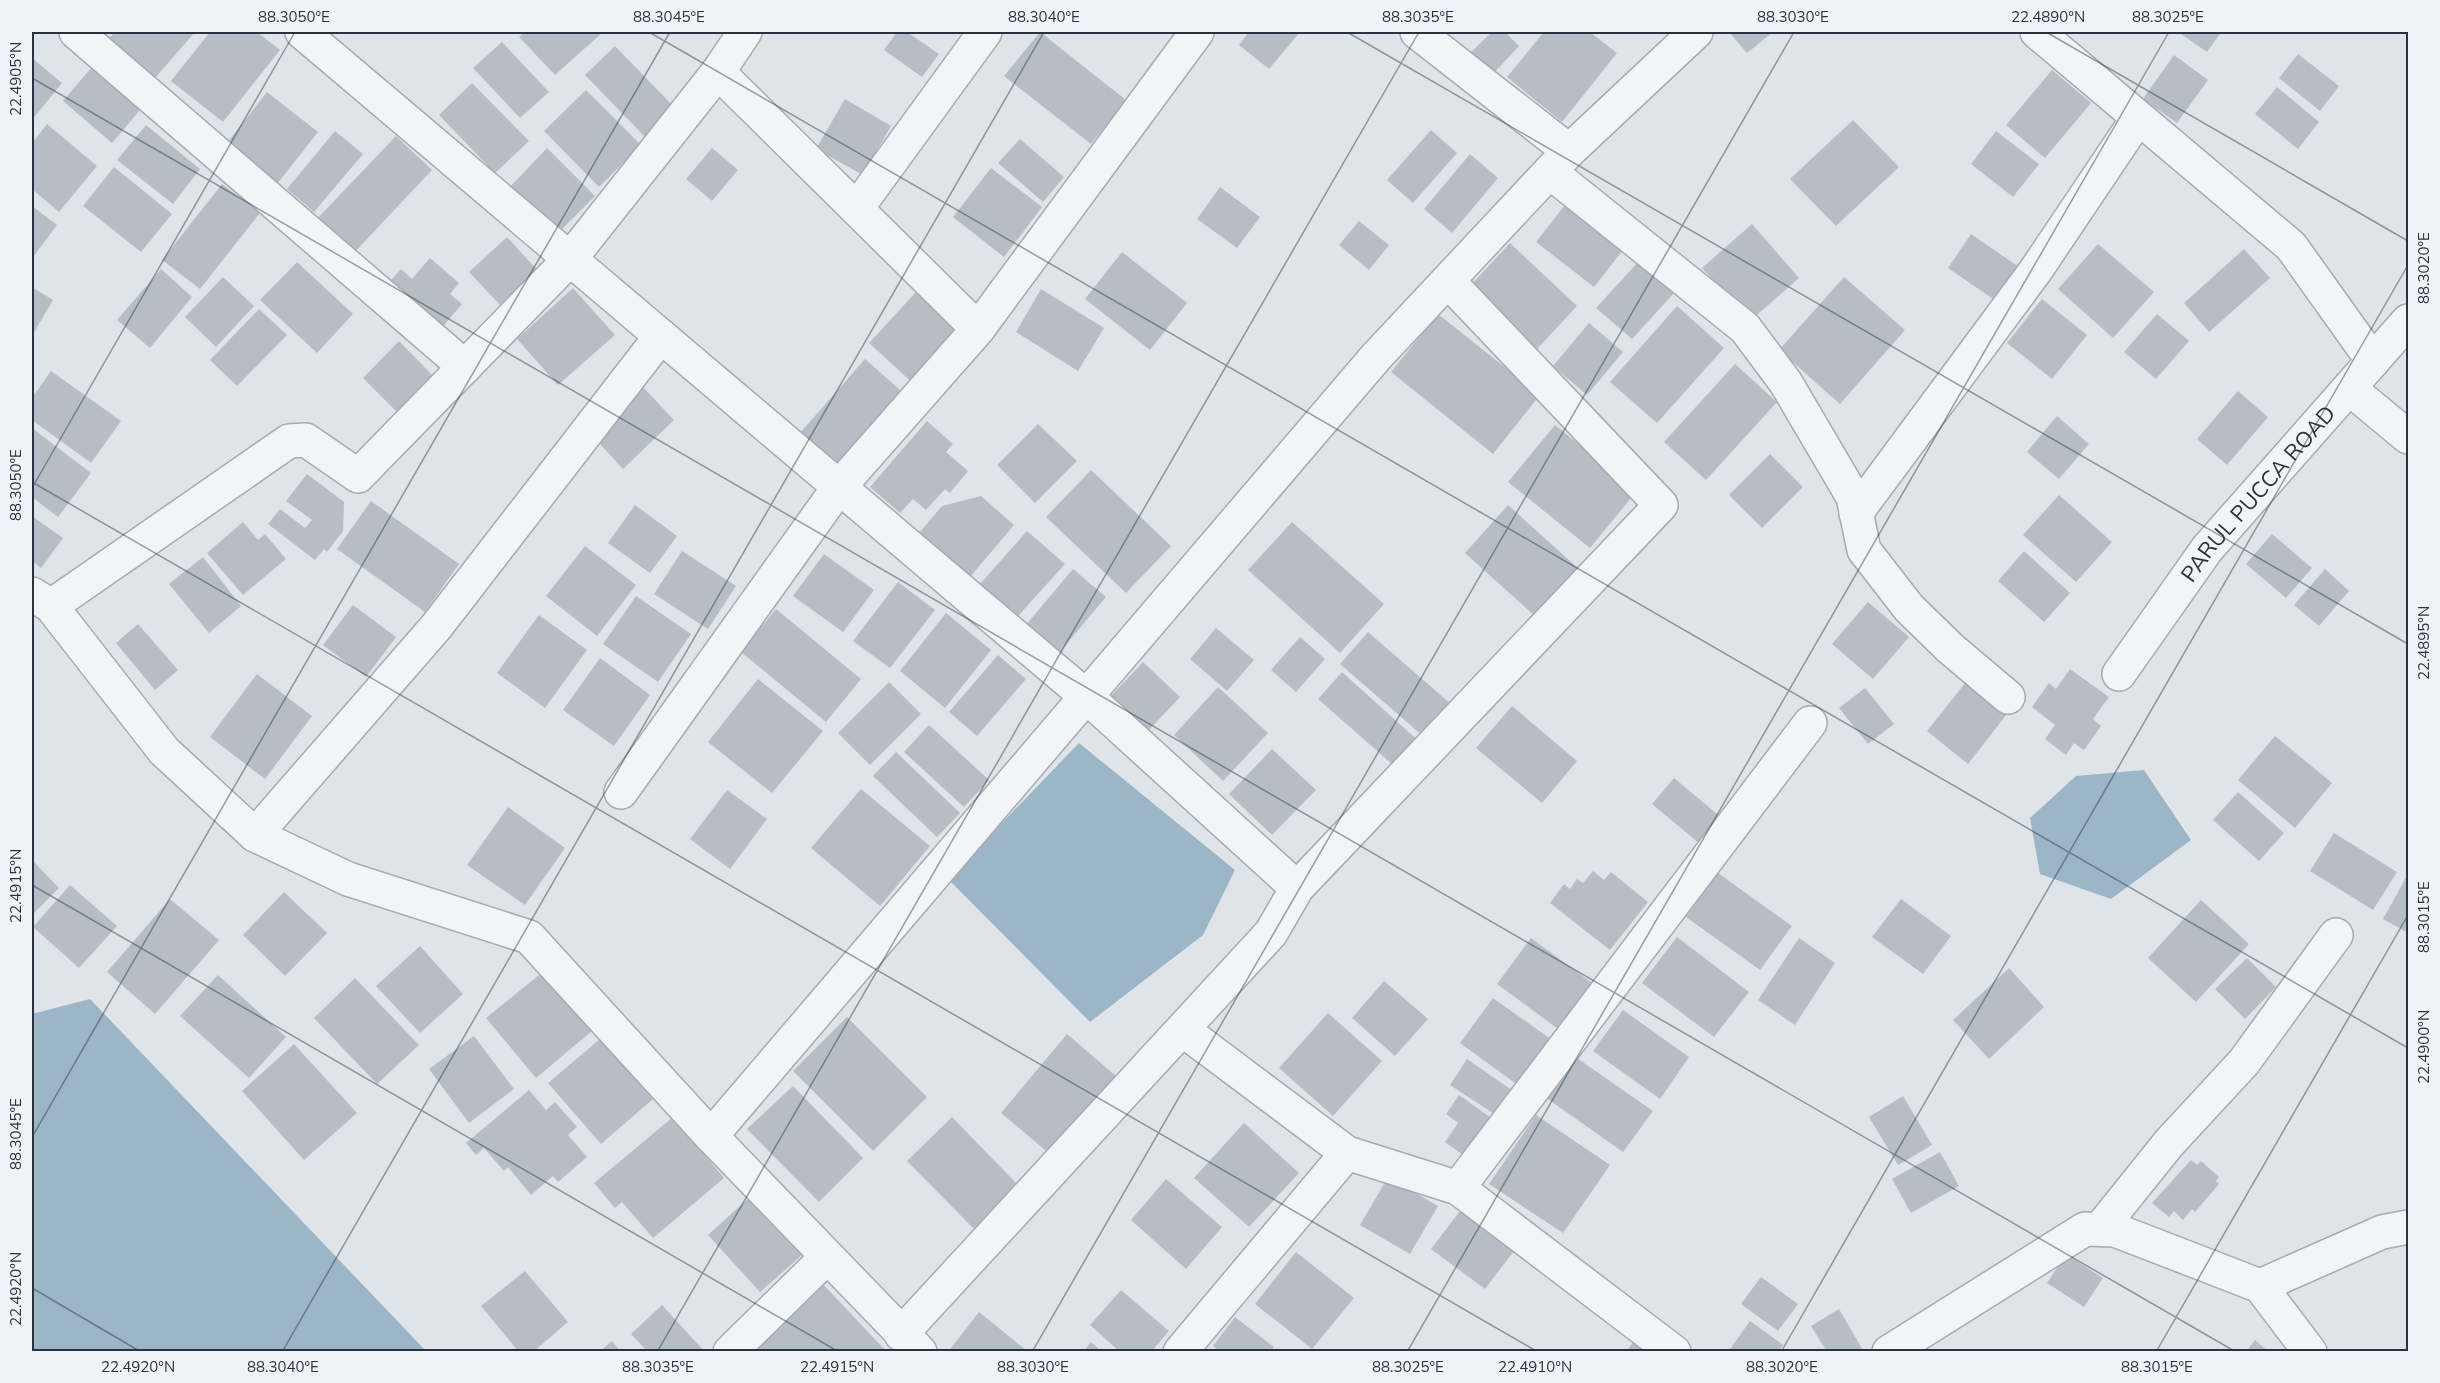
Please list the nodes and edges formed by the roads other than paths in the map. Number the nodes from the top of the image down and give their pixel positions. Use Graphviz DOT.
graph roads {
  1 [pos="76,32"];
  2 [pos="302,32"];
  3 [pos="745,32"];
  4 [pos="985,32"];
  5 [pos="1197,32"];
  6 [pos="1417,32"];
  7 [pos="1696,32"];
  8 [pos="2056,38"];
  9 [pos="718,72"];
  10 [pos="2138,118"];
  11 [pos="1559,162"];
  12 [pos="857,208"];
  13 [pos="570,259"];
  14 [pos="1448,281"];
  15 [pos="2409,321"];
  16 [pos="978,329"];
  17 [pos="661,336"];
  18 [pos="2373,361"];
  19 [pos="465,367"];
  20 [pos="2349,388"];
  21 [pos="2409,436"];
  22 [pos="839,487"];
  23 [pos="1856,513"];
  24 [pos="41,600"];
  25 [pos="2119,674"];
  26 [pos="1087,697"];
  27 [pos="2008,697"];
  28 [pos="1810,723"];
  29 [pos="621,792"];
  30 [pos="255,835"];
  31 [pos="1298,888"];
  32 [pos="2336,935"];
  33 [pos="1183,1030"];
  34 [pos="711,1136"];
  35 [pos="1347,1154"];
  36 [pos="1458,1188"];
  37 [pos="2409,1227"];
  38 [pos="2100,1229"];
  39 [pos="827,1257"];
  40 [pos="2260,1286"];
  41 [pos="910,1343"];
  42 [pos="730,1352"];
  43 [pos="1180,1352"];
  44 [pos="1674,1352"];
  45 [pos="1889,1352"];
  46 [pos="2310,1352"];
  1 -- 19 [label="street"];
  2 -- 13 [label="street"];
  3 -- 9 [label="street"];
  4 -- 12 [label="street"];
  5 -- 16 [label="street"];
  6 -- 11 [label="street"];
  7 -- 11 [label="street"];
  8 -- 10 [label="street"];
  9 -- 12 [label="street"];
  9 -- 13 [label="street"];
  10 -- 18 [label="street"];
  10 -- 23 [label="street"];
  11 -- 14 [label="street"];
  11 -- 23 [label="street"];
  12 -- 16 [label="street"];
  13 -- 17 [label="street"];
  13 -- 19 [label="street"];
  14 -- 26 [label="street"];
  14 -- 31 [label="street"];
  15 -- 18 [label="street, PARUL PUCCA ROAD"];
  16 -- 22 [label="street"];
  17 -- 22 [label="street"];
  17 -- 30 [label="street"];
  18 -- 20 [label="street, PARUL PUCCA ROAD"];
  19 -- 24 [label="street"];
  20 -- 21 [label="street"];
  20 -- 25 [label="street, PARUL PUCCA ROAD"];
  22 -- 26 [label="street"];
  22 -- 29 [label="street"];
  23 -- 27 [label="street"];
  24 -- 30 [label="street"];
  26 -- 31 [label="street"];
  26 -- 34 [label="street"];
  28 -- 36 [label="street"];
  30 -- 34 [label="street"];
  31 -- 33 [label="street"];
  32 -- 38 [label="street"];
  33 -- 35 [label="street"];
  33 -- 41 [label="street"];
  34 -- 39 [label="street"];
  35 -- 36 [label="street"];
  35 -- 43 [label="street"];
  36 -- 44 [label="street"];
  37 -- 40 [label="street"];
  38 -- 40 [label="street"];
  38 -- 45 [label="street"];
  39 -- 41 [label="street"];
  39 -- 42 [label="street"];
  40 -- 46 [label="street"];
}
